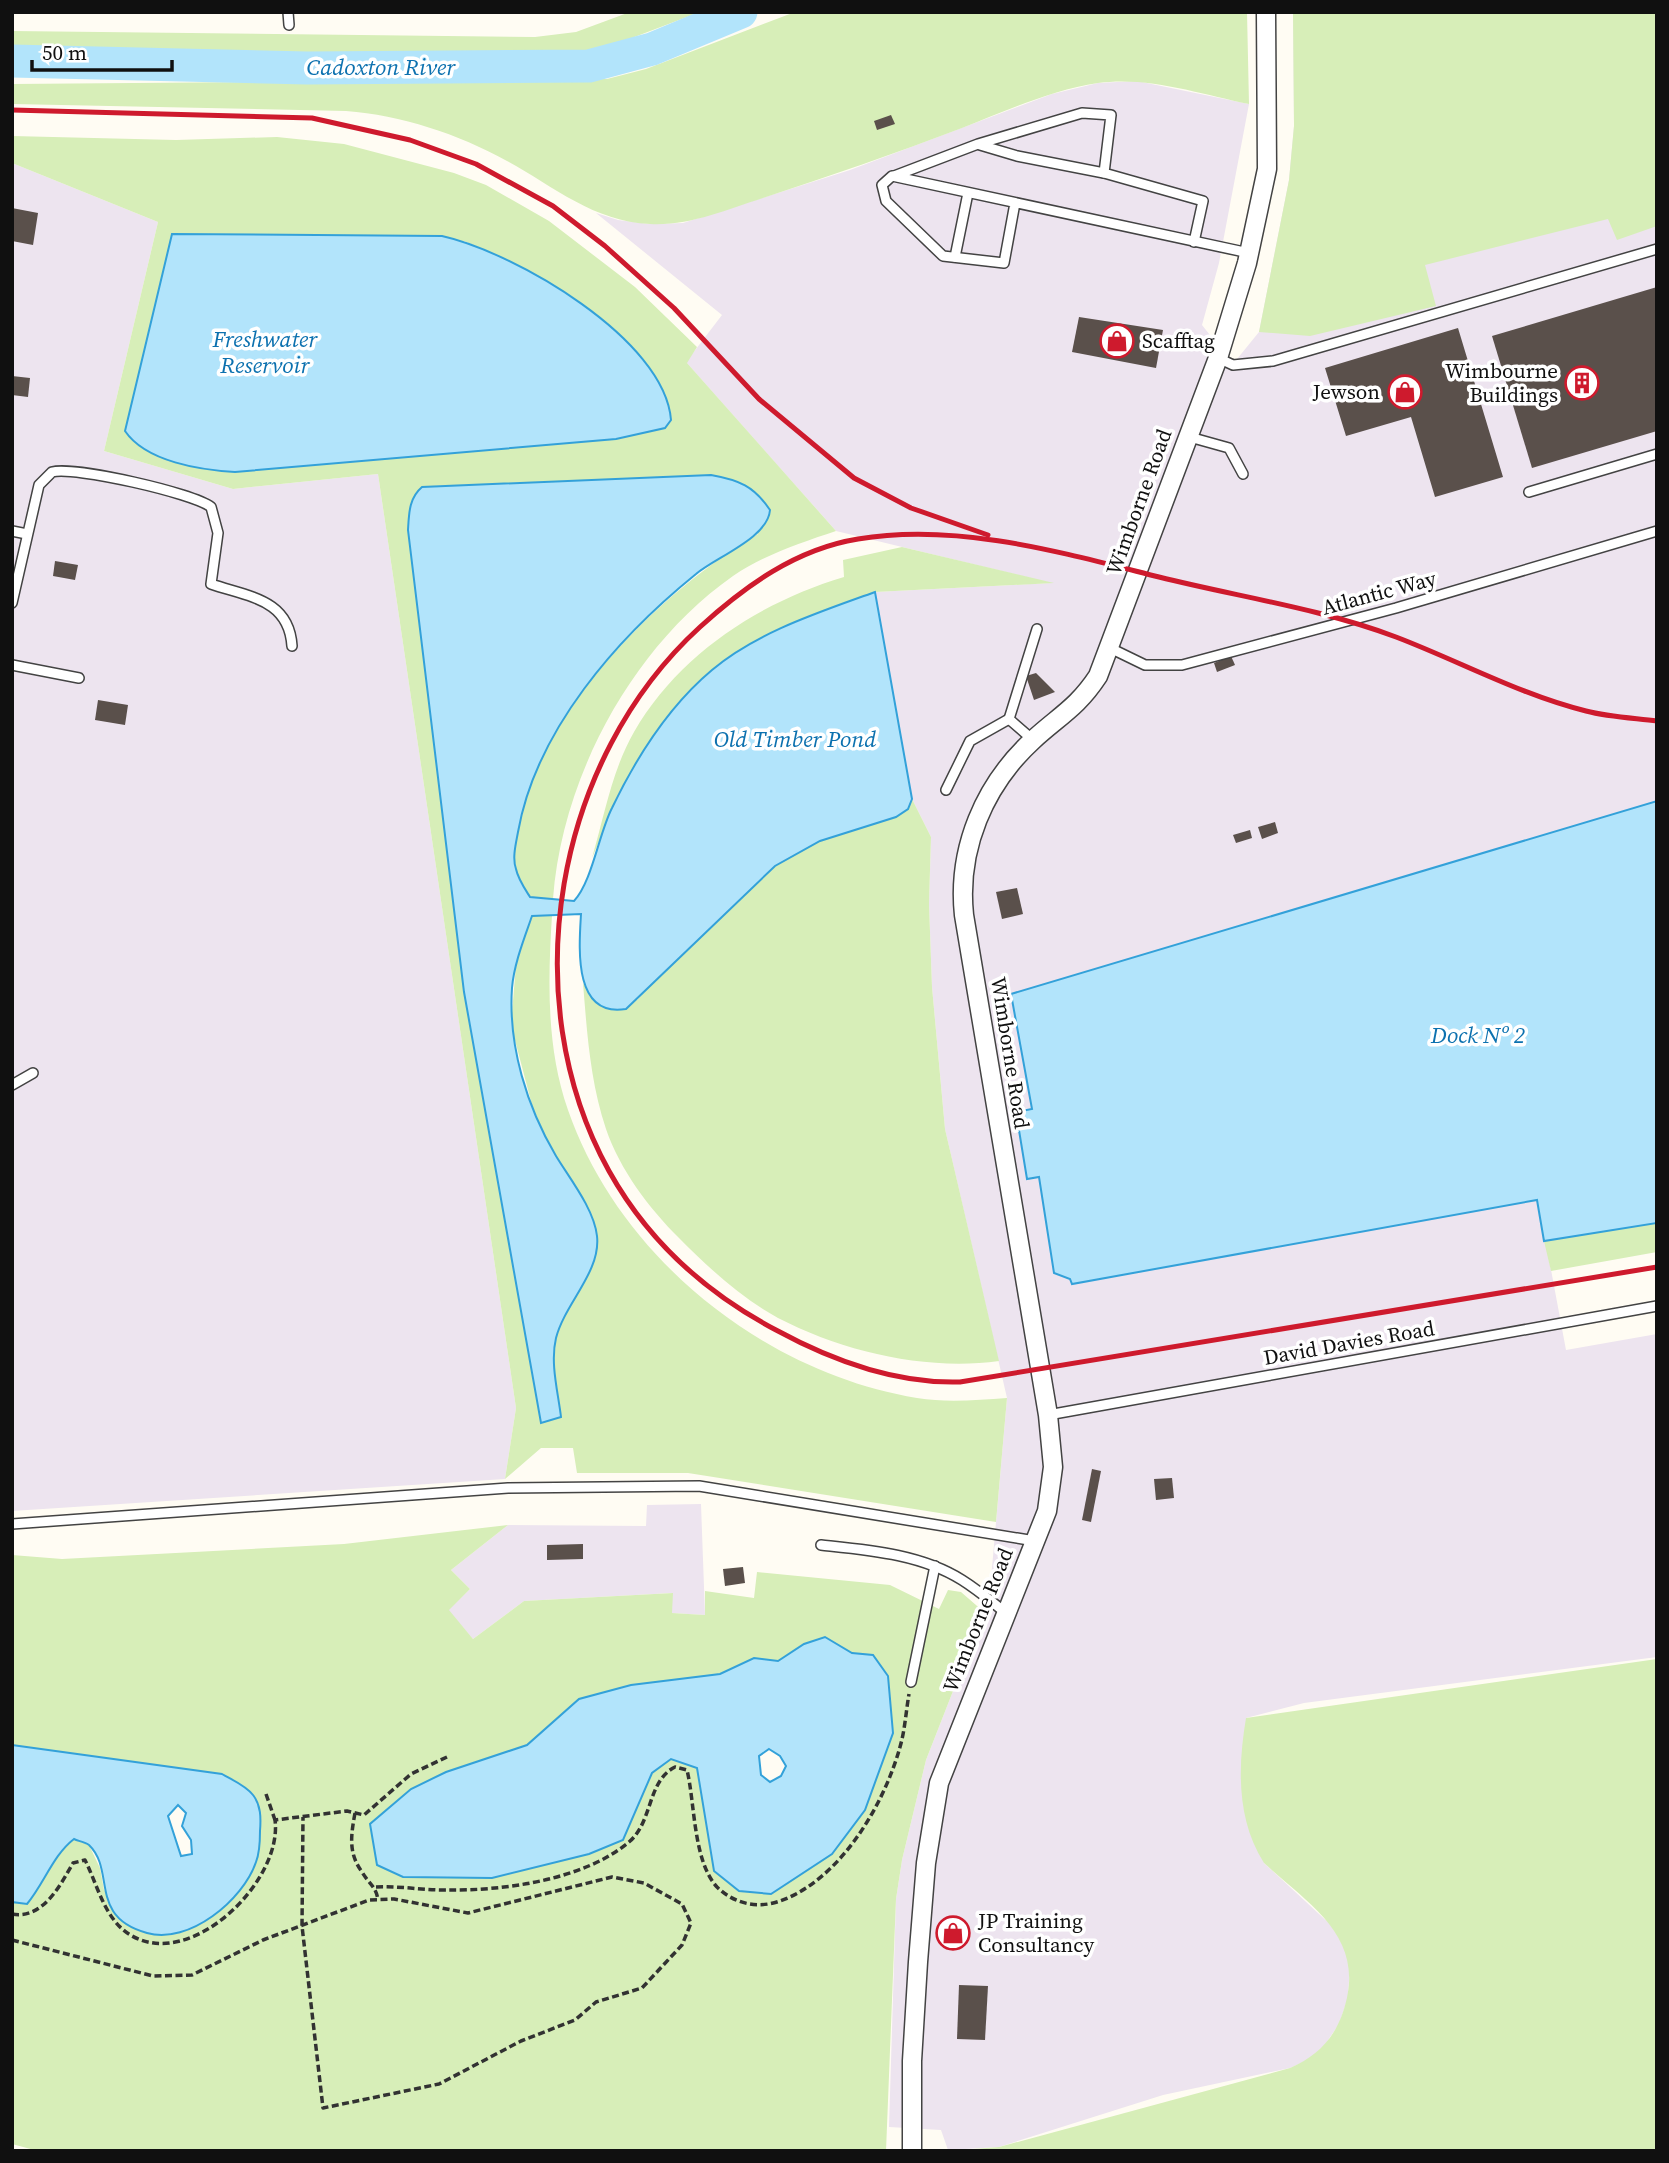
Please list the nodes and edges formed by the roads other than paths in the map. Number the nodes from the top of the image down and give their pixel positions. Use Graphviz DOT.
graph roads {
  1 [pos="288,12"];
  2 [pos="1266,12"];
  3 [pos="289,25"];
  4 [pos="978,144"];
  5 [pos="1104,173"];
  6 [pos="892,176"];
  7 [pos="968,193"];
  8 [pos="1016,204"];
  9 [pos="1194,242"];
  10 [pos="1657,248"];
  11 [pos="1249,253"];
  12 [pos="955,257"];
  13 [pos="1218,358"];
  14 [pos="1186,436"];
  15 [pos="1657,454"];
  16 [pos="1243,474"];
  17 [pos="1530,492"];
  18 [pos="12,531"];
  19 [pos="1657,531"];
  20 [pos="27,534"];
  21 [pos="12,603"];
  22 [pos="1037,629"];
  23 [pos="292,646"];
  24 [pos="1110,648"];
  25 [pos="12,665"];
  26 [pos="79,678"];
  27 [pos="1009,719"];
  28 [pos="1033,740"];
  29 [pos="946,790"];
  30 [pos="33,1073"];
  31 [pos="12,1085"];
  32 [pos="1657,1306"];
  33 [pos="1048,1415"];
  34 [pos="12,1524"];
  35 [pos="1035,1541"];
  36 [pos="821,1545"];
  37 [pos="935,1566"];
  38 [pos="1006,1613"];
  39 [pos="911,1682"];
  40 [pos="912,2151"];
  1 -- 3 [label="lane"];
  2 -- 11 [label="street, Wimborne Road"];
  4 -- 5 [label="lane"];
  4 -- 5 [label="lane"];
  4 -- 6 [label="lane"];
  5 -- 9 [label="lane"];
  6 -- 7 [label="lane"];
  6 -- 12 [label="lane"];
  7 -- 8 [label="lane"];
  7 -- 12 [label="lane"];
  8 -- 9 [label="lane"];
  8 -- 12 [label="lane"];
  9 -- 11 [label="lane"];
  10 -- 13 [label="lane"];
  11 -- 13 [label="street, Wimborne Road"];
  13 -- 14 [label="street, Wimborne Road"];
  14 -- 16 [label="lane"];
  14 -- 24 [label="street, Wimborne Road"];
  15 -- 17 [label="lane"];
  18 -- 20 [label="lane"];
  19 -- 24 [label="lane, Atlantic Way"];
  20 -- 21 [label="lane"];
  20 -- 23 [label="lane"];
  22 -- 27 [label="lane"];
  24 -- 28 [label="street, Wimborne Road"];
  25 -- 26 [label="lane"];
  27 -- 28 [label="lane"];
  27 -- 29 [label="lane"];
  28 -- 33 [label="street, Wimborne Road"];
  30 -- 31 [label="lane"];
  32 -- 33 [label="lane, David Davies Road"];
  33 -- 35 [label="street, Wimborne Road"];
  34 -- 35 [label="lane"];
  35 -- 38 [label="street, Wimborne Road"];
  36 -- 37 [label="lane"];
  37 -- 38 [label="lane"];
  37 -- 39 [label="lane"];
  38 -- 40 [label="street, Wimborne Road"];
}
